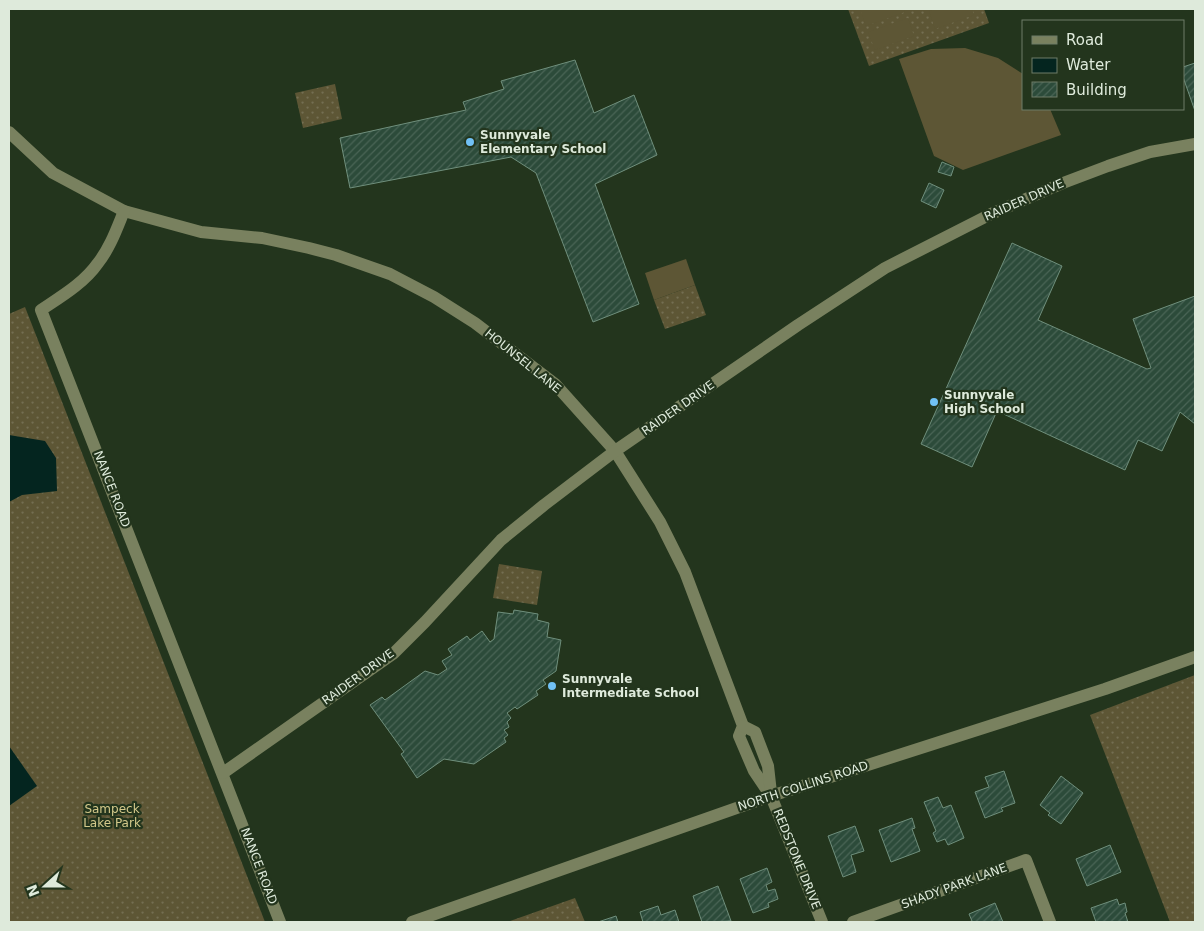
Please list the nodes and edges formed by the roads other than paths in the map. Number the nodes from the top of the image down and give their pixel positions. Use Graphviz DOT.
graph roads {
  1 [pos="9,132"];
  2 [pos="1195,144"];
  3 [pos="124,211"];
  4 [pos="614,451"];
  5 [pos="1195,657"];
  6 [pos="223,773"];
  7 [pos="771,796"];
  8 [pos="280,922"];
  9 [pos="412,922"];
  10 [pos="822,922"];
  11 [pos="853,922"];
  12 [pos="1050,922"];
  1 -- 3 [label="street"];
  2 -- 4 [label="street, RAIDER DRIVE"];
  3 -- 4 [label="street, HOUNSEL LANE"];
  3 -- 6 [label="street, NANCE ROAD"];
  4 -- 6 [label="street, RAIDER DRIVE"];
  4 -- 7 [label="street, HOUNSEL LANE"];
  5 -- 7 [label="street, NORTH COLLINS ROAD"];
  6 -- 8 [label="street, NANCE ROAD"];
  7 -- 9 [label="street, NORTH COLLINS ROAD"];
  7 -- 10 [label="street, REDSTONE DRIVE"];
  11 -- 12 [label="street, SHADY PARK LANE"];
}
